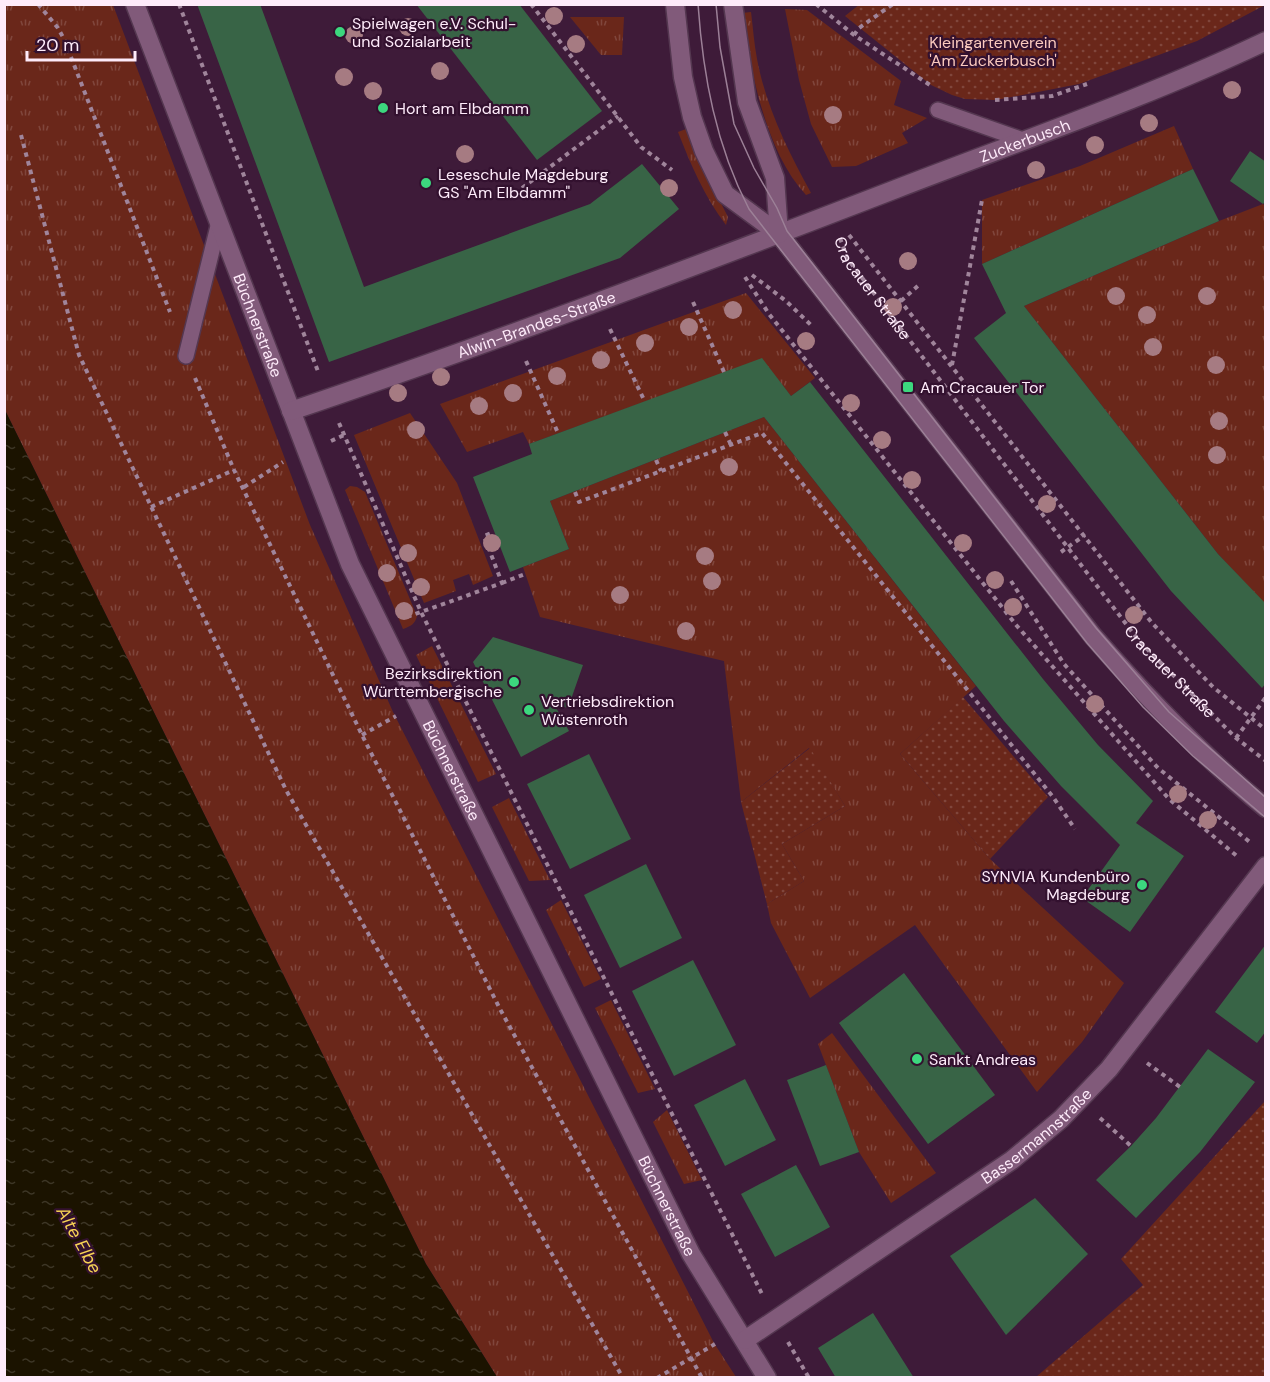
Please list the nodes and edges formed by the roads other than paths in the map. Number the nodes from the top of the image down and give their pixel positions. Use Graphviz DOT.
graph roads {
  1 [pos="135,4"];
  2 [pos="675,4"];
  3 [pos="734,4"];
  4 [pos="1266,41"];
  5 [pos="938,110"];
  6 [pos="1023,140"];
  7 [pos="219,222"];
  8 [pos="779,234"];
  9 [pos="186,356"];
  10 [pos="291,411"];
  11 [pos="1266,808"];
  12 [pos="1262,870"];
  13 [pos="745,1340"];
  14 [pos="767,1377"];
  1 -- 7 [label="street, Büchnerstraße"];
  2 -- 8 [label="street"];
  3 -- 8 [label="street"];
  4 -- 6 [label="street, Zuckerbusch"];
  5 -- 6 [label="lane"];
  6 -- 8 [label="street, Zuckerbusch"];
  7 -- 9 [label="lane"];
  7 -- 10 [label="street, Büchnerstraße"];
  8 -- 10 [label="street, Alwin-Brandes-Straße"];
  8 -- 11 [label="street"];
  10 -- 13 [label="street, Büchnerstraße"];
  12 -- 13 [label="street, Bassermannstraße"];
  13 -- 14 [label="street, Büchnerstraße"];
}
